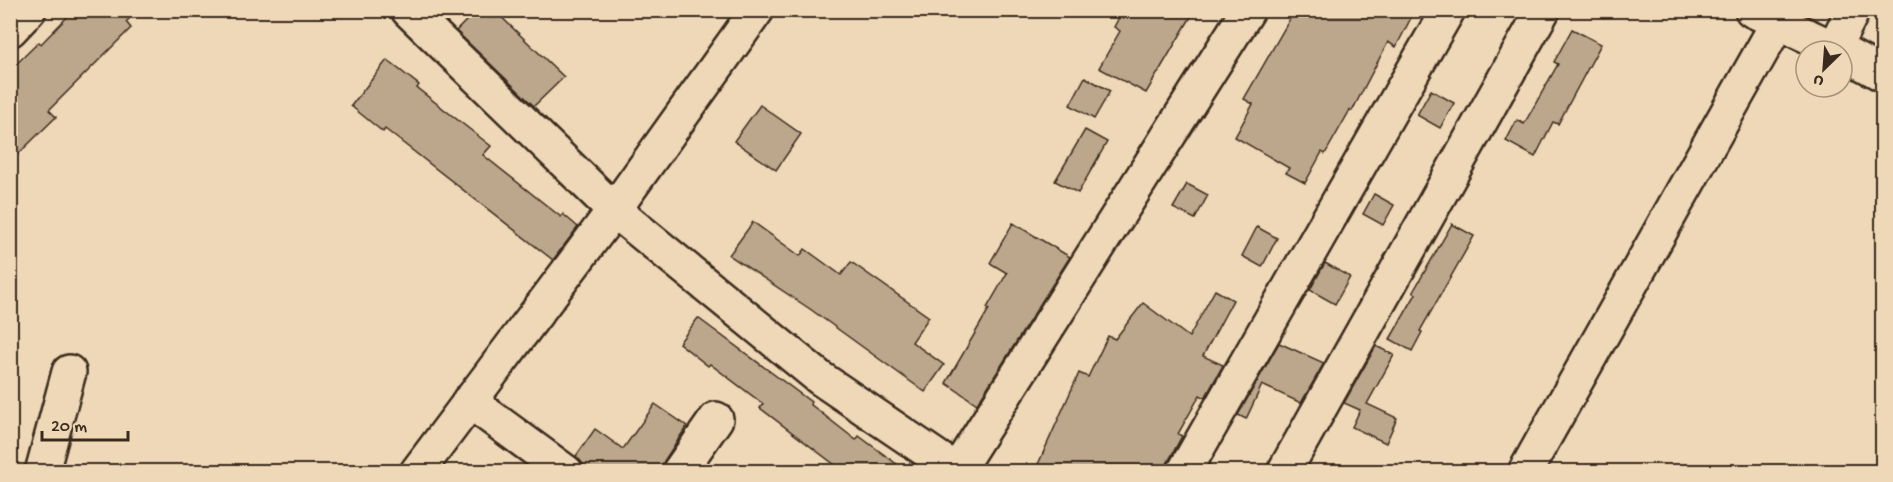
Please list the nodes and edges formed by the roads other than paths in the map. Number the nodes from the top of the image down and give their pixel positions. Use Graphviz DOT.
graph roads {
  1 [pos="29,10"];
  2 [pos="408,10"];
  3 [pos="757,10"];
  4 [pos="1248,10"];
  5 [pos="1448,10"];
  6 [pos="1543,10"];
  7 [pos="1852,10"];
  8 [pos="1765,17"];
  9 [pos="10,30"];
  10 [pos="1814,39"];
  11 [pos="1842,39"];
  12 [pos="1854,59"];
  13 [pos="1882,74"];
  14 [pos="614,210"];
  15 [pos="69,372"];
  16 [pos="469,401"];
  17 [pos="716,419"];
  18 [pos="42,471"];
  19 [pos="417,471"];
  20 [pos="566,471"];
  21 [pos="679,471"];
  22 [pos="957,471"];
  23 [pos="1184,471"];
  24 [pos="1284,471"];
  25 [pos="1525,471"];
  1 -- 9 [label="street"];
  2 -- 14 [label="street"];
  3 -- 14 [label="street"];
  4 -- 22 [label="street"];
  5 -- 23 [label="street"];
  6 -- 24 [label="street"];
  7 -- 11 [label="street"];
  8 -- 10 [label="street"];
  8 -- 25 [label="street"];
  12 -- 13 [label="street"];
  14 -- 16 [label="street"];
  14 -- 22 [label="street"];
  15 -- 18 [label="street"];
  16 -- 19 [label="street"];
  16 -- 20 [label="street"];
  17 -- 21 [label="street"];
}
